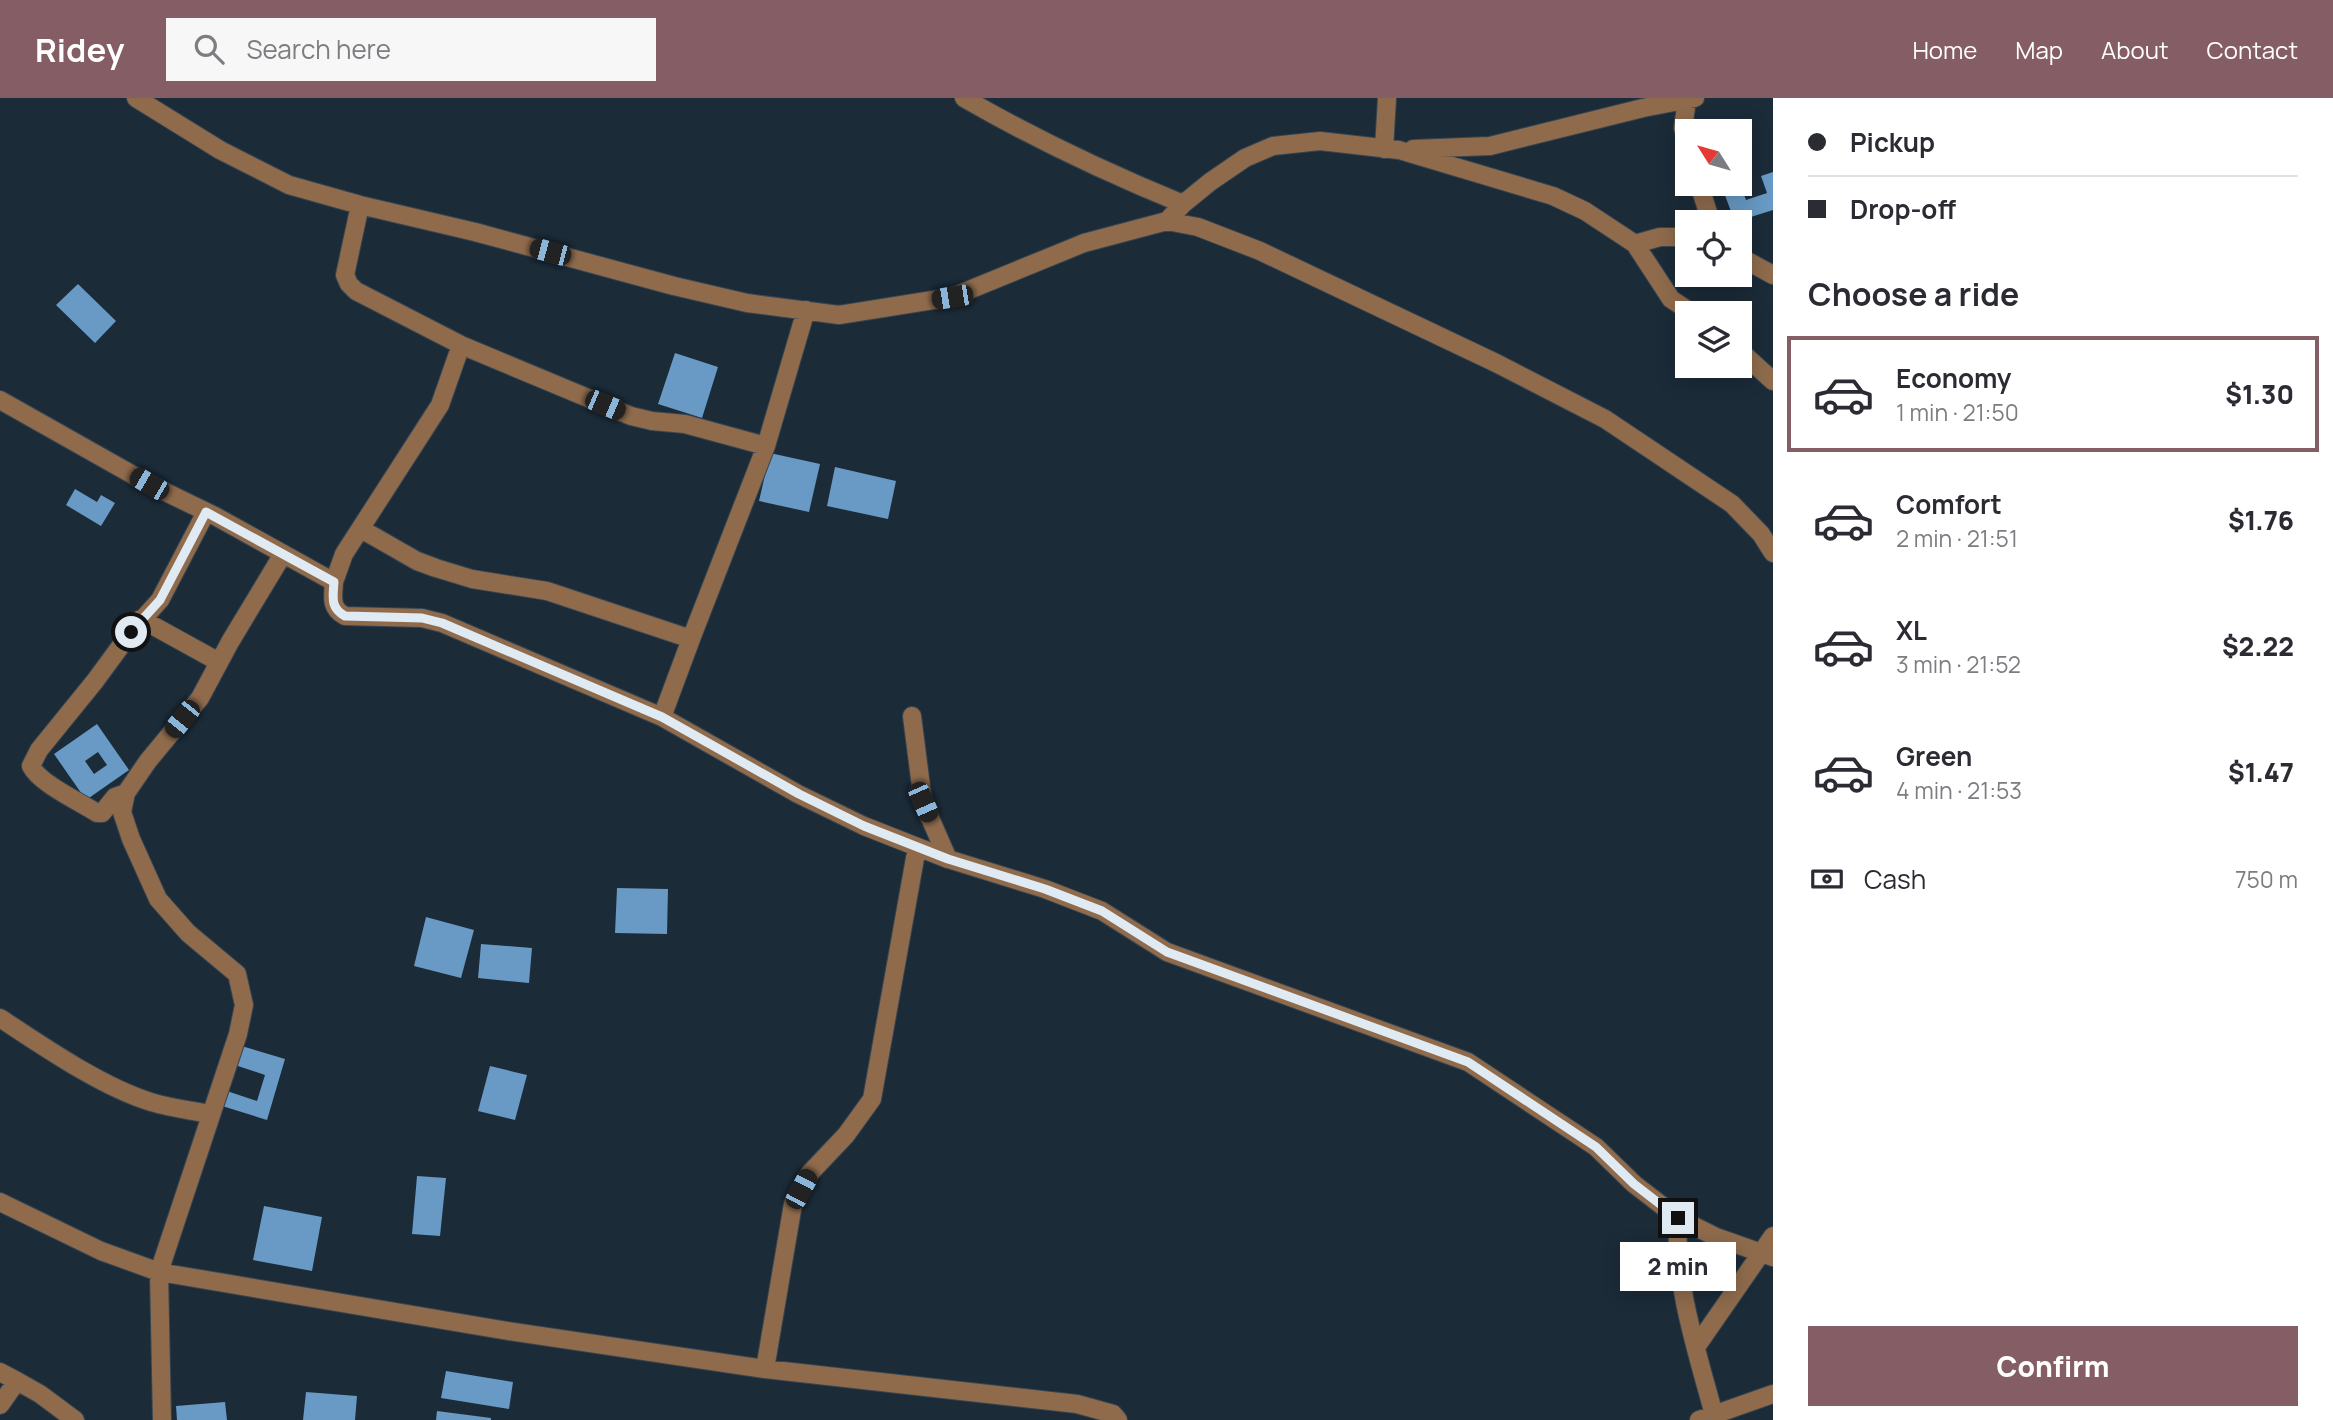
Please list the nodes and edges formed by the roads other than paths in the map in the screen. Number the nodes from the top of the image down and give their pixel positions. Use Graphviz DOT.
graph roads {
  1 [pos="136,98"];
  2 [pos="964,98"];
  3 [pos="1387,98"];
  4 [pos="1691,99"];
  5 [pos="1685,119"];
  6 [pos="1391,150"];
  7 [pos="1183,204"];
  8 [pos="360,205"];
  9 [pos="1167,222"];
  10 [pos="1675,237"];
  11 [pos="1635,244"];
  12 [pos="1752,264"];
  13 [pos="1773,275"];
  14 [pos="1675,302"];
  15 [pos="806,310"];
  16 [pos="461,345"];
  17 [pos="1752,362"];
  18 [pos="1773,381"];
  19 [pos="0,400"];
  20 [pos="766,446"];
  21 [pos="206,512"];
  22 [pos="361,529"];
  23 [pos="1773,553"];
  24 [pos="283,554"];
  25 [pos="334,582"];
  26 [pos="141,619"];
  27 [pos="691,639"];
  28 [pos="219,662"];
  29 [pos="912,716"];
  30 [pos="662,717"];
  31 [pos="126,793"];
  32 [pos="917,847"];
  33 [pos="948,859"];
  34 [pos="0,1018"];
  35 [pos="209,1114"];
  36 [pos="0,1202"];
  37 [pos="1678,1218"];
  38 [pos="1773,1236"];
  39 [pos="1766,1255"];
  40 [pos="159,1272"];
  41 [pos="1696,1347"];
  42 [pos="765,1368"];
  43 [pos="0,1372"];
  44 [pos="17,1381"];
  45 [pos="1773,1394"];
  46 [pos="0,1405"];
  47 [pos="1707,1418"];
  48 [pos="75,1420"];
  49 [pos="162,1420"];
  50 [pos="1118,1420"];
  1 -- 8 [label="street"];
  2 -- 7 [label="street"];
  3 -- 6 [label="street"];
  4 -- 5 [label="street"];
  4 -- 6 [label="street"];
  6 -- 7 [label="street"];
  6 -- 11 [label="street"];
  7 -- 9 [label="street"];
  8 -- 15 [label="street"];
  8 -- 16 [label="street"];
  9 -- 15 [label="street"];
  9 -- 23 [label="street"];
  10 -- 11 [label="street"];
  11 -- 14 [label="street"];
  12 -- 13 [label="street"];
  15 -- 20 [label="street"];
  16 -- 20 [label="street"];
  16 -- 22 [label="street"];
  17 -- 18 [label="street"];
  19 -- 21 [label="street"];
  20 -- 27 [label="street"];
  21 -- 24 [label="street"];
  21 -- 26 [label="street"];
  22 -- 25 [label="street"];
  22 -- 27 [label="street"];
  24 -- 25 [label="street"];
  24 -- 28 [label="street"];
  25 -- 30 [label="street"];
  26 -- 28 [label="street"];
  26 -- 31 [label="street"];
  27 -- 30 [label="street"];
  28 -- 31 [label="street"];
  29 -- 33 [label="street"];
  30 -- 32 [label="street"];
  31 -- 35 [label="street"];
  32 -- 33 [label="street"];
  32 -- 42 [label="street"];
  33 -- 37 [label="street"];
  34 -- 35 [label="street"];
  35 -- 40 [label="street"];
  36 -- 40 [label="street"];
  37 -- 39 [label="street"];
  37 -- 41 [label="street"];
  38 -- 39 [label="street"];
  39 -- 41 [label="street"];
  40 -- 42 [label="street"];
  40 -- 49 [label="street"];
  41 -- 47 [label="street"];
  42 -- 50 [label="street"];
  43 -- 44 [label="street"];
  44 -- 46 [label="street"];
  44 -- 48 [label="street"];
  45 -- 47 [label="street"];
}
